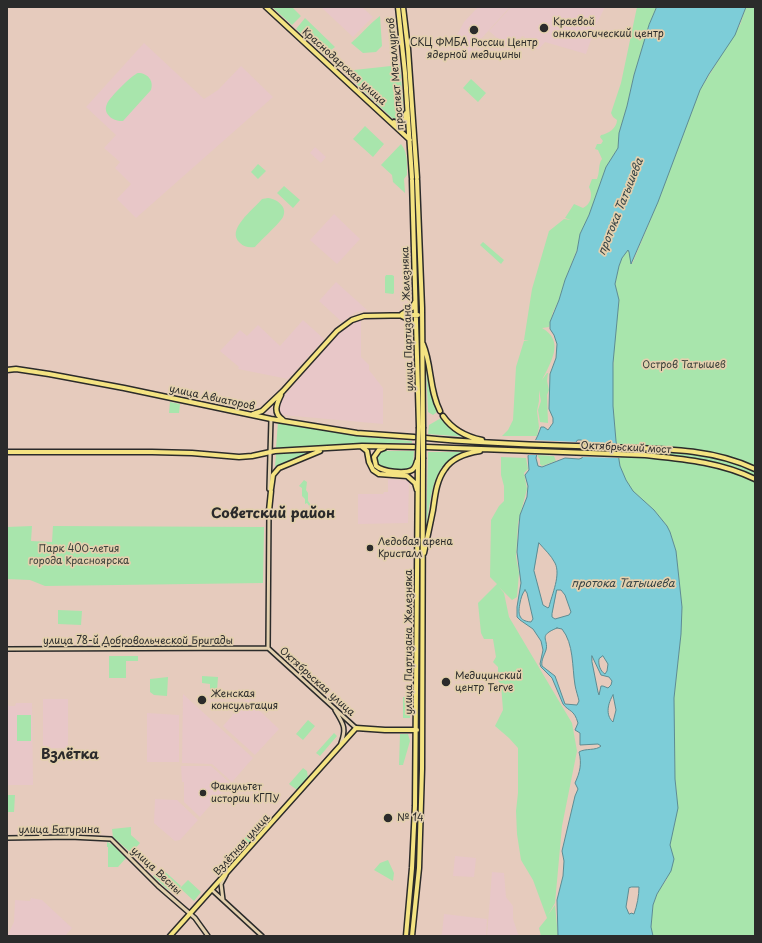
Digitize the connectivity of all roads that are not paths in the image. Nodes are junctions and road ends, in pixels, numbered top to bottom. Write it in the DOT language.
graph roads {
  1 [pos="266,7"];
  2 [pos="398,7"];
  3 [pos="403,7"];
  4 [pos="406,101"];
  5 [pos="390,121"];
  6 [pos="413,140"];
  7 [pos="416,299"];
  8 [pos="399,315"];
  9 [pos="416,315"];
  10 [pos="422,315"];
  11 [pos="416,328"];
  12 [pos="422,341"];
  13 [pos="7,370"];
  14 [pos="283,392"];
  15 [pos="440,411"];
  16 [pos="253,414"];
  17 [pos="443,416"];
  18 [pos="271,418"];
  19 [pos="284,421"];
  20 [pos="421,427"];
  21 [pos="414,437"];
  22 [pos="426,438"];
  23 [pos="492,442"];
  24 [pos="362,446"];
  25 [pos="392,446"];
  26 [pos="414,447"];
  27 [pos="426,447"];
  28 [pos="326,448"];
  29 [pos="492,450"];
  30 [pos="7,452"];
  31 [pos="269,452"];
  32 [pos="421,459"];
  33 [pos="755,469"];
  34 [pos="755,480"];
  35 [pos="270,490"];
  36 [pos="418,494"];
  37 [pos="269,511"];
  38 [pos="422,560"];
  39 [pos="268,648"];
  40 [pos="7,649"];
  41 [pos="333,707"];
  42 [pos="356,728"];
  43 [pos="421,728"];
  44 [pos="416,730"];
  45 [pos="341,743"];
  46 [pos="7,838"];
  47 [pos="111,839"];
  48 [pos="412,868"];
  49 [pos="419,868"];
  50 [pos="228,871"];
  51 [pos="411,884"];
  52 [pos="417,884"];
  53 [pos="212,890"];
  54 [pos="223,900"];
  55 [pos="190,914"];
  56 [pos="170,936"];
  57 [pos="208,936"];
  58 [pos="262,936"];
  59 [pos="406,936"];
  60 [pos="412,936"];
  1 -- 5 [label="main road, Краснодарская улица"];
  2 -- 4 [label="main road, проспект Металлургов"];
  3 -- 6 [label="main road, проспект Металлургов"];
  4 -- 5 [label="main road"];
  4 -- 6 [label="main road, проспект Металлургов"];
  5 -- 6 [label="main road, Краснодарская улица"];
  6 -- 7 [label="main road, улица Партизана Железняка"];
  6 -- 10 [label="main road, улица Партизана Железняка"];
  7 -- 8 [label="main road"];
  7 -- 9 [label="main road, улица Партизана Железняка"];
  8 -- 9 [label="main road"];
  8 -- 11 [label="main road"];
  8 -- 14 [label="main road"];
  9 -- 10 [label="main road"];
  9 -- 11 [label="main road, улица Партизана Железняка"];
  10 -- 12 [label="main road, улица Партизана Железняка"];
  11 -- 20 [label="main road, улица Партизана Железняка"];
  12 -- 15 [label="main road"];
  12 -- 20 [label="main road, улица Партизана Железняка"];
  13 -- 16 [label="main road, улица Авиаторов"];
  14 -- 16 [label="main road"];
  14 -- 19 [label="main road"];
  16 -- 18 [label="main road, улица Авиаторов"];
  17 -- 23 [label="main road"];
  18 -- 19 [label="main road, улица Авиаторов"];
  18 -- 31 [label="street"];
  19 -- 21 [label="main road, улица Авиаторов"];
  20 -- 32 [label="main road, улица Партизана Железняка, bridge"];
  22 -- 23 [label="main road"];
  23 -- 33 [label="main road, Октябрьский мост"];
  24 -- 25 [label="main road"];
  24 -- 28 [label="main road"];
  24 -- 36 [label="main road"];
  25 -- 26 [label="main road"];
  25 -- 32 [label="main road"];
  27 -- 29 [label="main road"];
  28 -- 31 [label="main road"];
  28 -- 35 [label="main road"];
  29 -- 34 [label="main road, Октябрьский мост"];
  29 -- 38 [label="main road"];
  30 -- 31 [label="main road"];
  31 -- 35 [label="street"];
  32 -- 36 [label="main road, улица Партизана Железняка"];
  32 -- 38 [label="main road, улица Партизана Железняка"];
  35 -- 37 [label="main road"];
  36 -- 44 [label="main road, улица Партизана Железняка"];
  37 -- 39 [label="street, Октябрьская улица"];
  38 -- 43 [label="main road, улица Партизана Железняка"];
  39 -- 40 [label="street, улица 78-й Добровольческой Бригады"];
  39 -- 41 [label="street, Октябрьская улица"];
  41 -- 42 [label="street, Октябрьская улица"];
  41 -- 45 [label="street"];
  42 -- 44 [label="main road, Октябрьская улица"];
  42 -- 45 [label="main road, Взлётная улица"];
  43 -- 44 [label="main road"];
  43 -- 49 [label="main road, улица Партизана Железняка"];
  44 -- 48 [label="main road, улица Партизана Железняка"];
  45 -- 50 [label="main road, Взлётная улица"];
  46 -- 47 [label="street, улица Батурина"];
  47 -- 55 [label="street, улица Весны"];
  48 -- 49 [label="main road"];
  48 -- 51 [label="main road, улица Партизана Железняка"];
  49 -- 52 [label="main road, улица Партизана Железняка"];
  50 -- 53 [label="main road, Взлётная улица"];
  50 -- 54 [label="street"];
  51 -- 52 [label="main road"];
  51 -- 59 [label="main road, улица Партизана Железняка"];
  52 -- 60 [label="main road, улица Партизана Железняка"];
  53 -- 54 [label="street"];
  53 -- 55 [label="main road, Взлётная улица"];
  54 -- 58 [label="street"];
  55 -- 56 [label="main road, Взлётная улица"];
  55 -- 57 [label="street, улица Весны"];
}
